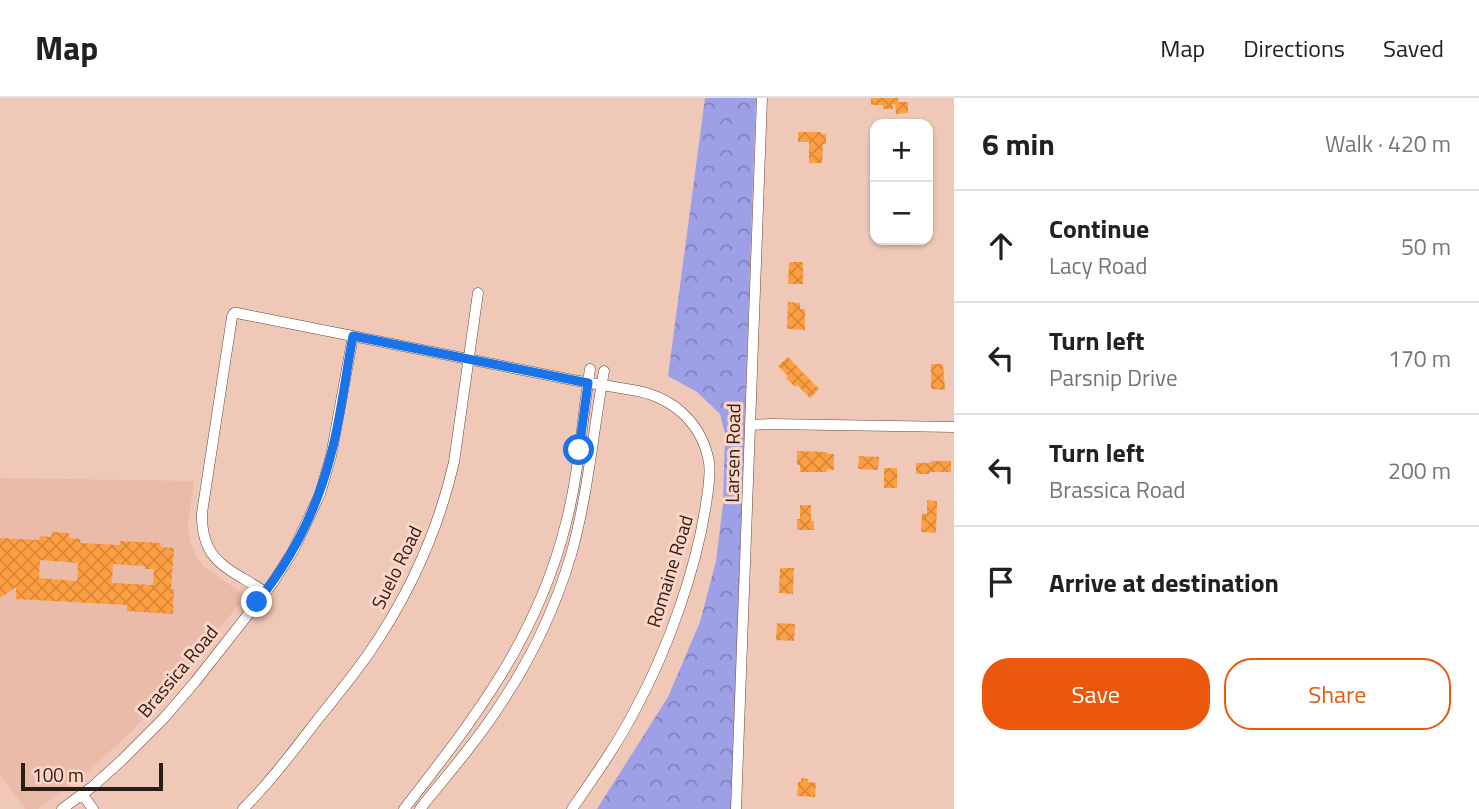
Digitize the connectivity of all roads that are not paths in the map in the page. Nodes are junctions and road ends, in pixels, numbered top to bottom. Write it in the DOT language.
graph roads {
  1 [pos="762,98"];
  2 [pos="478,293"];
  3 [pos="353,336"];
  4 [pos="468,359"];
  5 [pos="590,369"];
  6 [pos="604,371"];
  7 [pos="588,383"];
  8 [pos="602,385"];
  9 [pos="750,425"];
  10 [pos="954,427"];
  11 [pos="265,592"];
  12 [pos="82,794"];
  13 [pos="62,809"];
  14 [pos="93,809"];
  15 [pos="243,809"];
  16 [pos="404,809"];
  17 [pos="420,809"];
  18 [pos="572,809"];
  19 [pos="736,809"];
  1 -- 9 [label="street, Larsen Road"];
  2 -- 4 [label="street, Suelo Road"];
  3 -- 4 [label="street, Romaine Road"];
  3 -- 11 [label="street, Brassica Road"];
  3 -- 11 [label="street, Romaine Road"];
  4 -- 7 [label="street, Romaine Road"];
  4 -- 15 [label="street, Suelo Road"];
  5 -- 7 [label="street"];
  6 -- 8 [label="street"];
  7 -- 8 [label="street, Romaine Road"];
  7 -- 16 [label="street"];
  8 -- 17 [label="street"];
  8 -- 18 [label="street, Romaine Road"];
  9 -- 10 [label="street"];
  9 -- 19 [label="street, Larsen Road"];
  11 -- 12 [label="street, Brassica Road"];
  12 -- 13 [label="street, Brassica Road"];
  12 -- 14 [label="street"];
}
